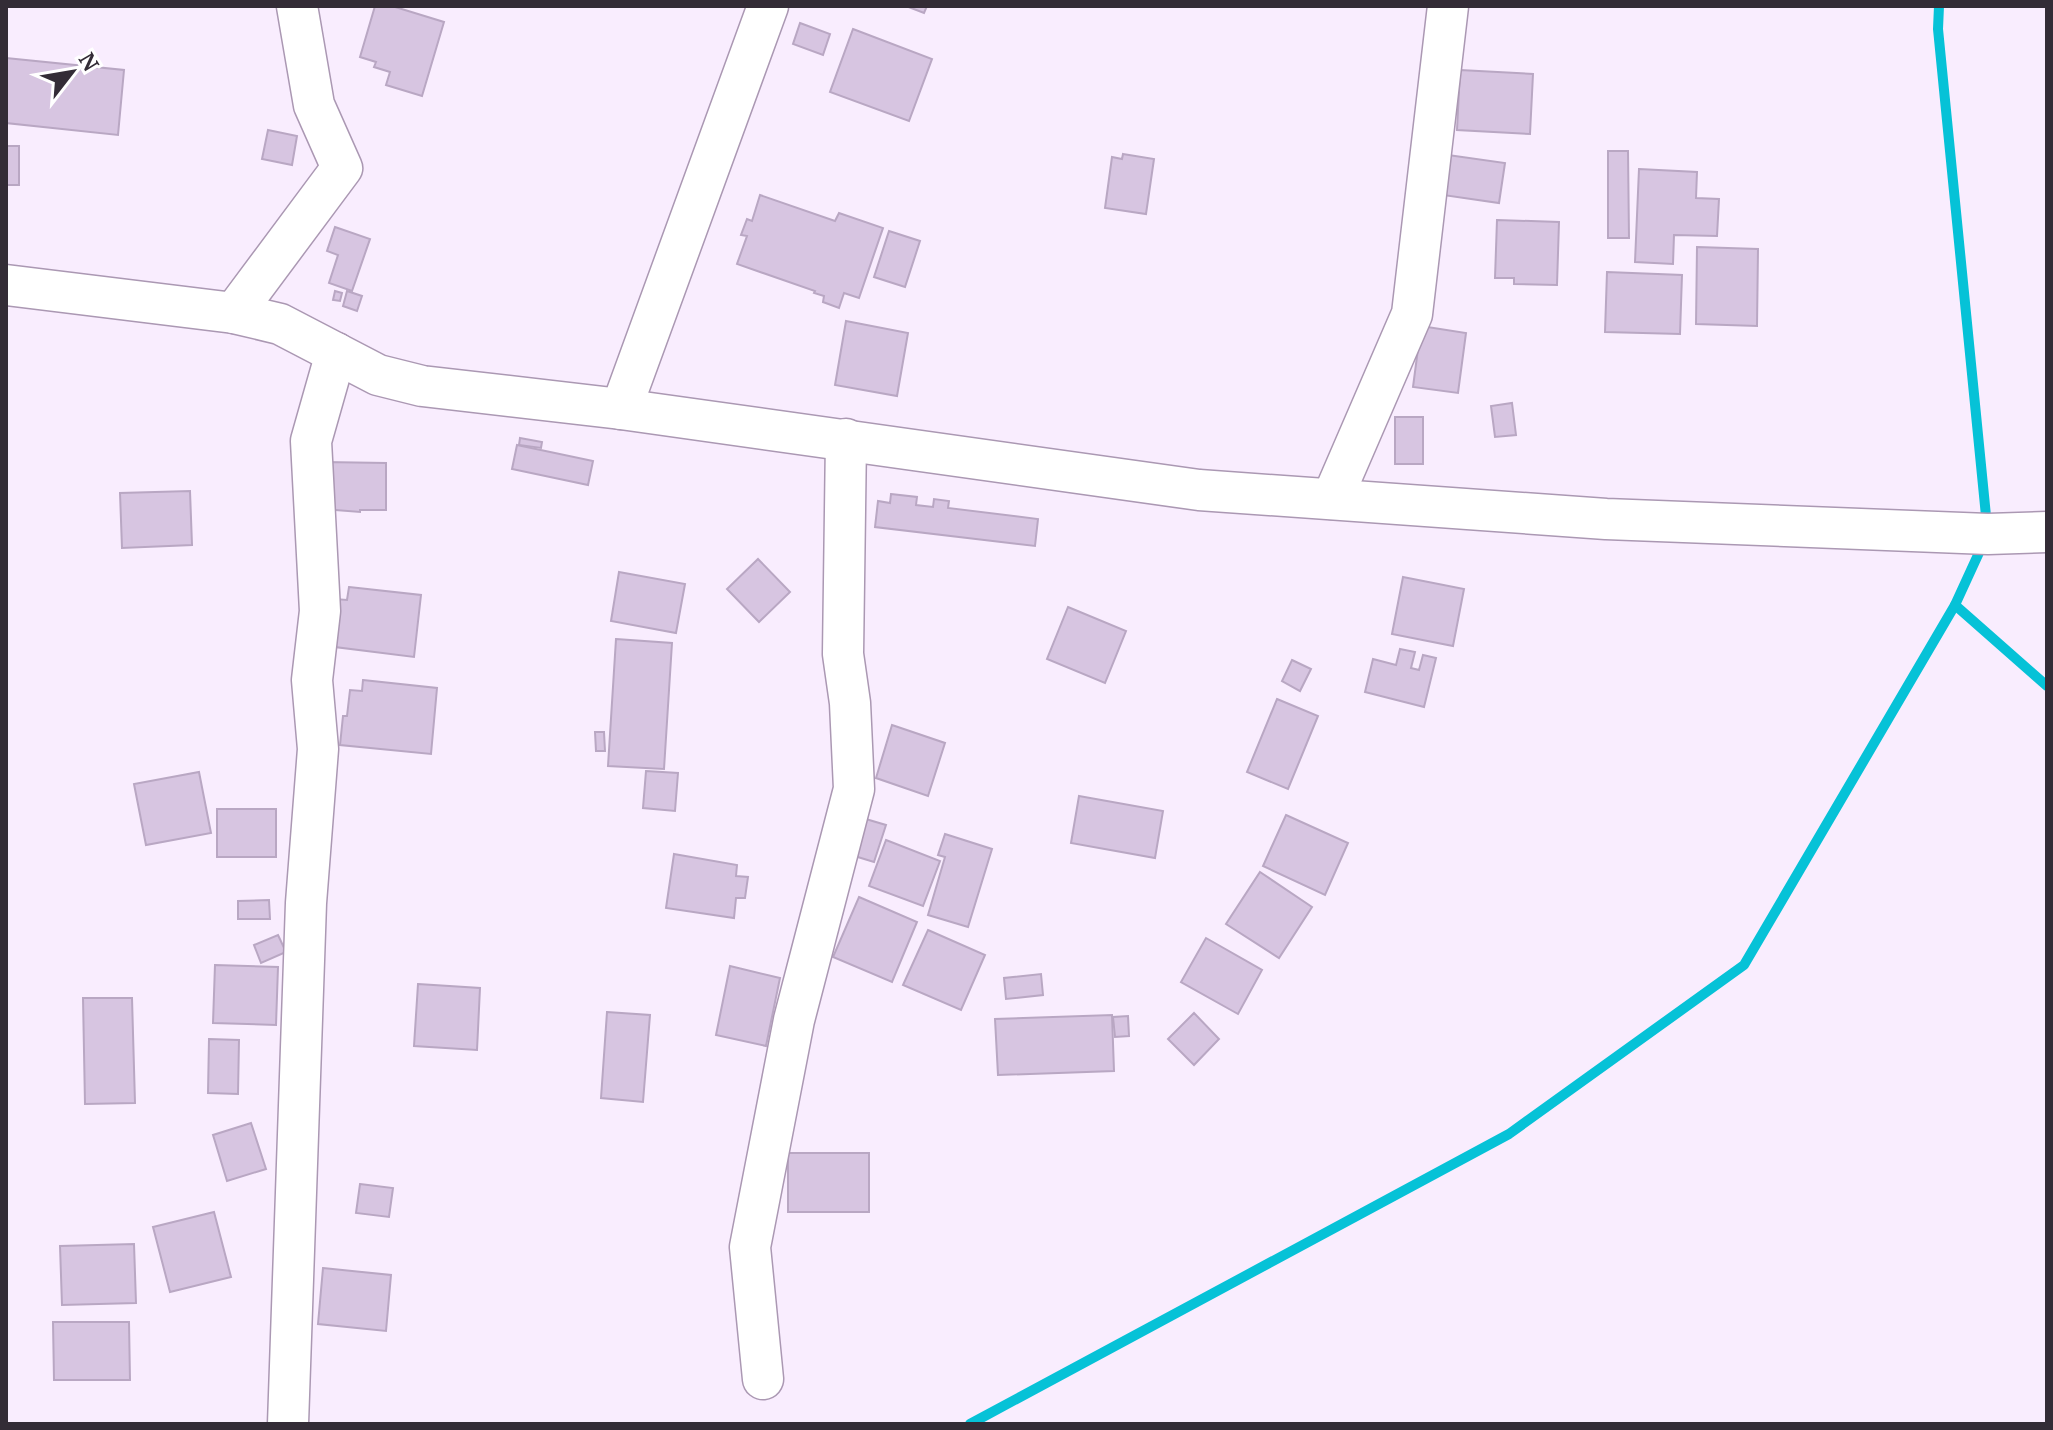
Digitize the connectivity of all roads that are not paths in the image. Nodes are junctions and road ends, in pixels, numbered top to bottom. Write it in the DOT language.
graph roads {
  1 [pos="297,6"];
  2 [pos="768,6"];
  3 [pos="1448,6"];
  4 [pos="6,285"];
  5 [pos="234,313"];
  6 [pos="336,353"];
  7 [pos="621,409"];
  8 [pos="846,439"];
  9 [pos="1332,499"];
  10 [pos="2047,532"];
  11 [pos="763,1379"];
  12 [pos="288,1424"];
  1 -- 5 [label="street"];
  2 -- 7 [label="street"];
  3 -- 9 [label="street"];
  4 -- 5 [label="street"];
  5 -- 6 [label="street"];
  6 -- 7 [label="street"];
  6 -- 12 [label="street"];
  7 -- 8 [label="street"];
  8 -- 9 [label="street"];
  8 -- 11 [label="street"];
  9 -- 10 [label="street"];
}
